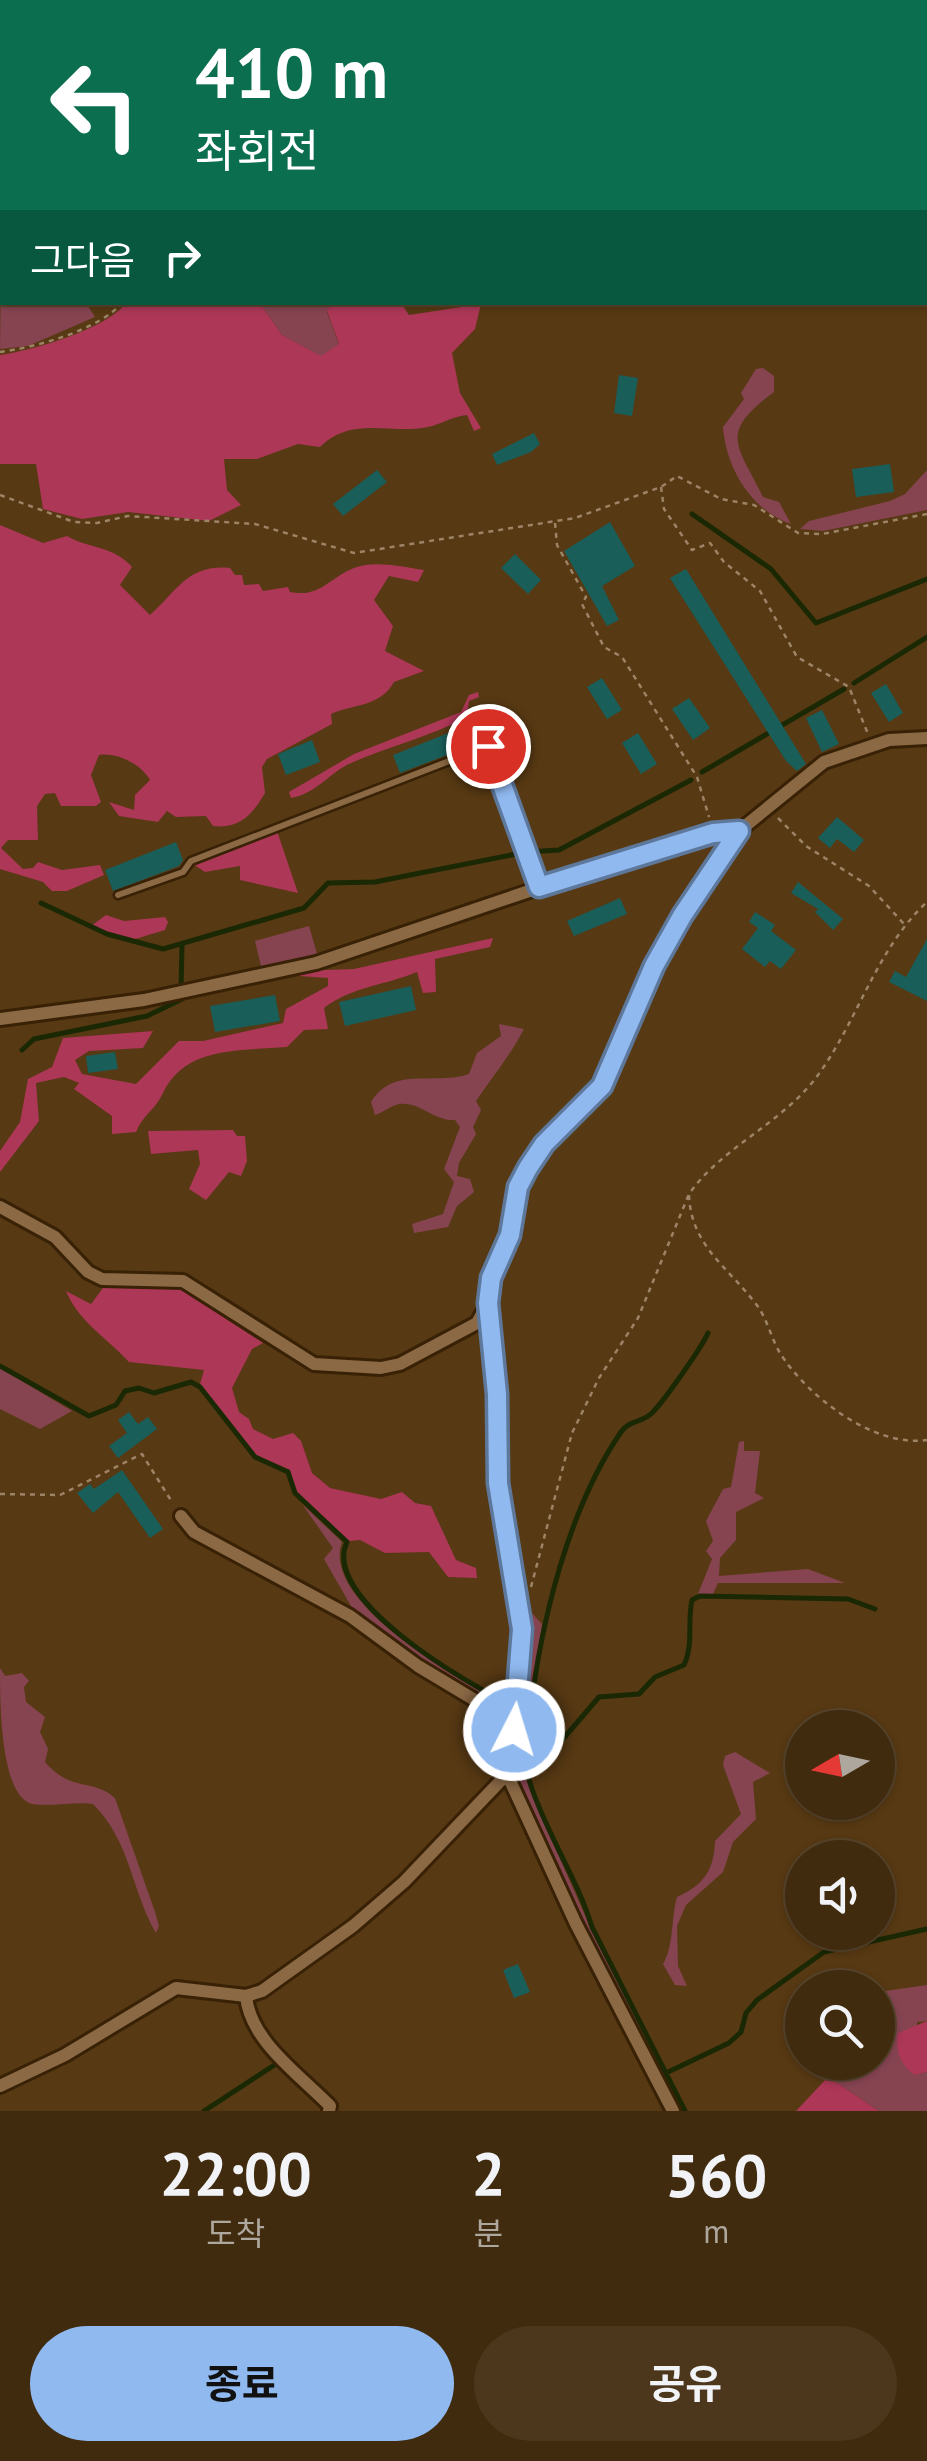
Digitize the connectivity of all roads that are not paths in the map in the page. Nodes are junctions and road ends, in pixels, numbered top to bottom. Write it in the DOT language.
graph roads {
  1 [pos="927,738"];
  2 [pos="739,831"];
  3 [pos="539,887"];
  4 [pos="118,895"];
  5 [pos="0,1019"];
  6 [pos="0,1207"];
  7 [pos="488,1303"];
  8 [pos="181,1516"];
  9 [pos="514,1730"];
  10 [pos="507,1774"];
  11 [pos="246,1996"];
  12 [pos="0,2086"];
  13 [pos="329,2111"];
  14 [pos="673,2111"];
  1 -- 2 [label="street"];
  2 -- 3 [label="street"];
  2 -- 7 [label="street"];
  3 -- 4 [label="lane"];
  3 -- 5 [label="street"];
  6 -- 7 [label="street"];
  7 -- 9 [label="street"];
  8 -- 9 [label="street"];
  9 -- 10 [label="street"];
  10 -- 11 [label="street"];
  10 -- 14 [label="street"];
  11 -- 12 [label="street"];
  11 -- 13 [label="street"];
}
